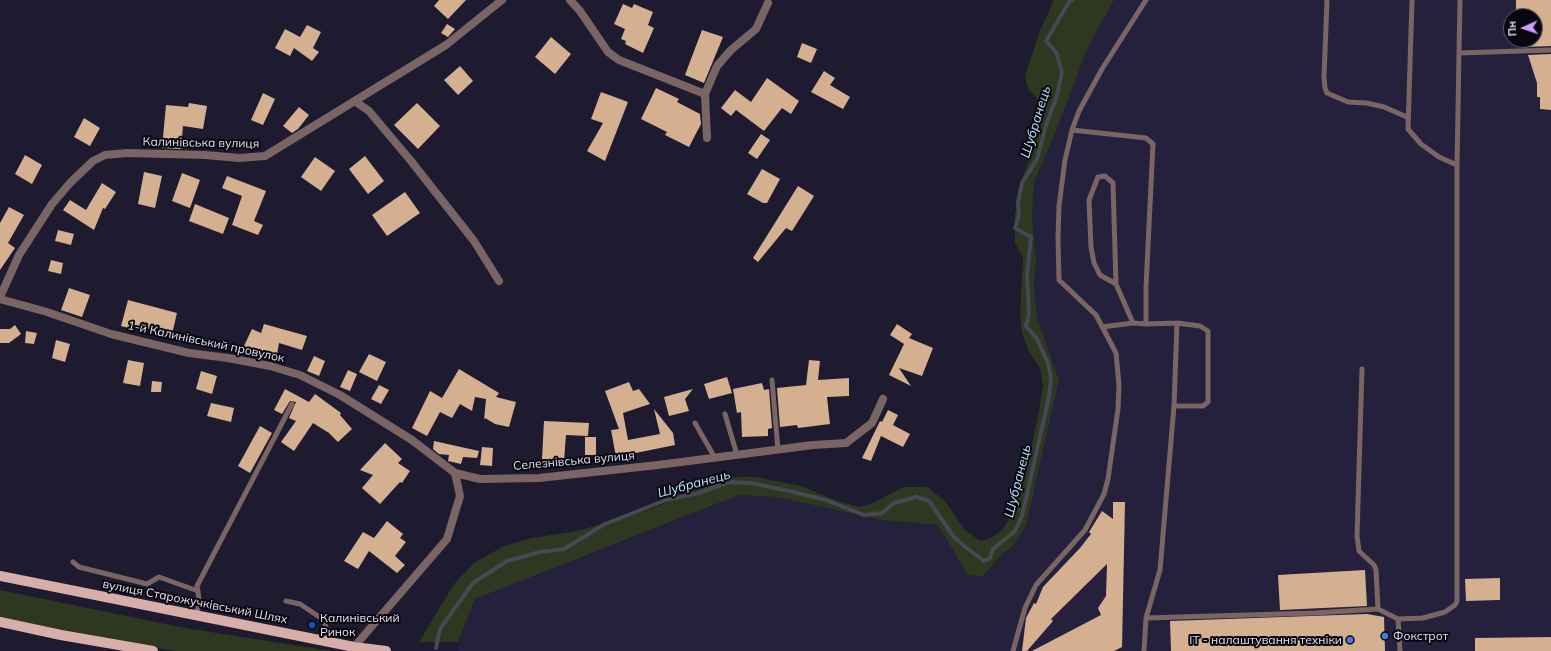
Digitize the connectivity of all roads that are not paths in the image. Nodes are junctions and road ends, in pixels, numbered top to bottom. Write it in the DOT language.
graph roads {
  1 [pos="502,0"];
  2 [pos="570,0"];
  3 [pos="1146,0"];
  4 [pos="1327,0"];
  5 [pos="1412,0"];
  6 [pos="1460,0"];
  7 [pos="768,3"];
  8 [pos="1551,50"];
  9 [pos="1459,53"];
  10 [pos="705,94"];
  11 [pos="356,102"];
  12 [pos="1407,118"];
  13 [pos="1072,130"];
  14 [pos="707,138"];
  15 [pos="1457,165"];
  16 [pos="499,281"];
  17 [pos="1116,284"];
  18 [pos="0,298"];
  19 [pos="1133,323"];
  20 [pos="1177,323"];
  21 [pos="1146,324"];
  22 [pos="1102,327"];
  23 [pos="1362,369"];
  24 [pos="772,380"];
  25 [pos="883,399"];
  26 [pos="292,404"];
  27 [pos="1174,406"];
  28 [pos="725,414"];
  29 [pos="695,423"];
  30 [pos="778,450"];
  31 [pos="737,455"];
  32 [pos="715,458"];
  33 [pos="455,473"];
  34 [pos="73,562"];
  35 [pos="0,576"];
  36 [pos="198,591"];
  37 [pos="286,601"];
  38 [pos="1378,609"];
  39 [pos="195,614"];
  40 [pos="1146,618"];
  41 [pos="1398,619"];
  42 [pos="0,622"];
  43 [pos="329,641"];
  44 [pos="353,649"];
  45 [pos="153,651"];
  46 [pos="386,651"];
  47 [pos="1013,651"];
  48 [pos="1144,651"];
  49 [pos="1400,651"];
  1 -- 11 [label="street, Калинівська вулиця"];
  2 -- 10 [label="street"];
  3 -- 13 [label="lane"];
  4 -- 12 [label="lane"];
  5 -- 12 [label="lane"];
  6 -- 9 [label="lane"];
  7 -- 10 [label="street"];
  8 -- 9 [label="lane"];
  9 -- 15 [label="lane"];
  10 -- 14 [label="street"];
  11 -- 16 [label="street"];
  11 -- 18 [label="street, Калинівська вулиця"];
  12 -- 15 [label="lane"];
  13 -- 21 [label="lane"];
  13 -- 22 [label="lane"];
  15 -- 41 [label="lane"];
  17 -- 17 [label="lane"];
  17 -- 19 [label="lane"];
  18 -- 33 [label="street, 1-й Калинівський провулок"];
  19 -- 21 [label="lane"];
  19 -- 22 [label="lane"];
  20 -- 21 [label="lane"];
  20 -- 27 [label="lane"];
  20 -- 27 [label="lane"];
  22 -- 47 [label="lane"];
  23 -- 38 [label="lane"];
  24 -- 30 [label="lane"];
  25 -- 30 [label="street, Селезнівська вулиця"];
  26 -- 36 [label="lane"];
  27 -- 40 [label="lane"];
  28 -- 31 [label="lane"];
  29 -- 32 [label="lane"];
  30 -- 31 [label="street, Селезнівська вулиця"];
  31 -- 32 [label="street, Селезнівська вулиця"];
  32 -- 33 [label="street, Селезнівська вулиця"];
  33 -- 44 [label="street"];
  34 -- 36 [label="lane"];
  35 -- 39 [label="main road, вулиця Старожучківський Шлях"];
  36 -- 39 [label="lane"];
  37 -- 43 [label="lane"];
  38 -- 40 [label="lane"];
  38 -- 41 [label="lane"];
  39 -- 43 [label="main road, вулиця Старожучківський Шлях"];
  40 -- 48 [label="lane"];
  41 -- 49 [label="lane"];
  42 -- 45 [label="main road"];
  43 -- 44 [label="main road, вулиця Старожучківський Шлях"];
  44 -- 46 [label="main road, вулиця Старожучківський Шлях"];
}
